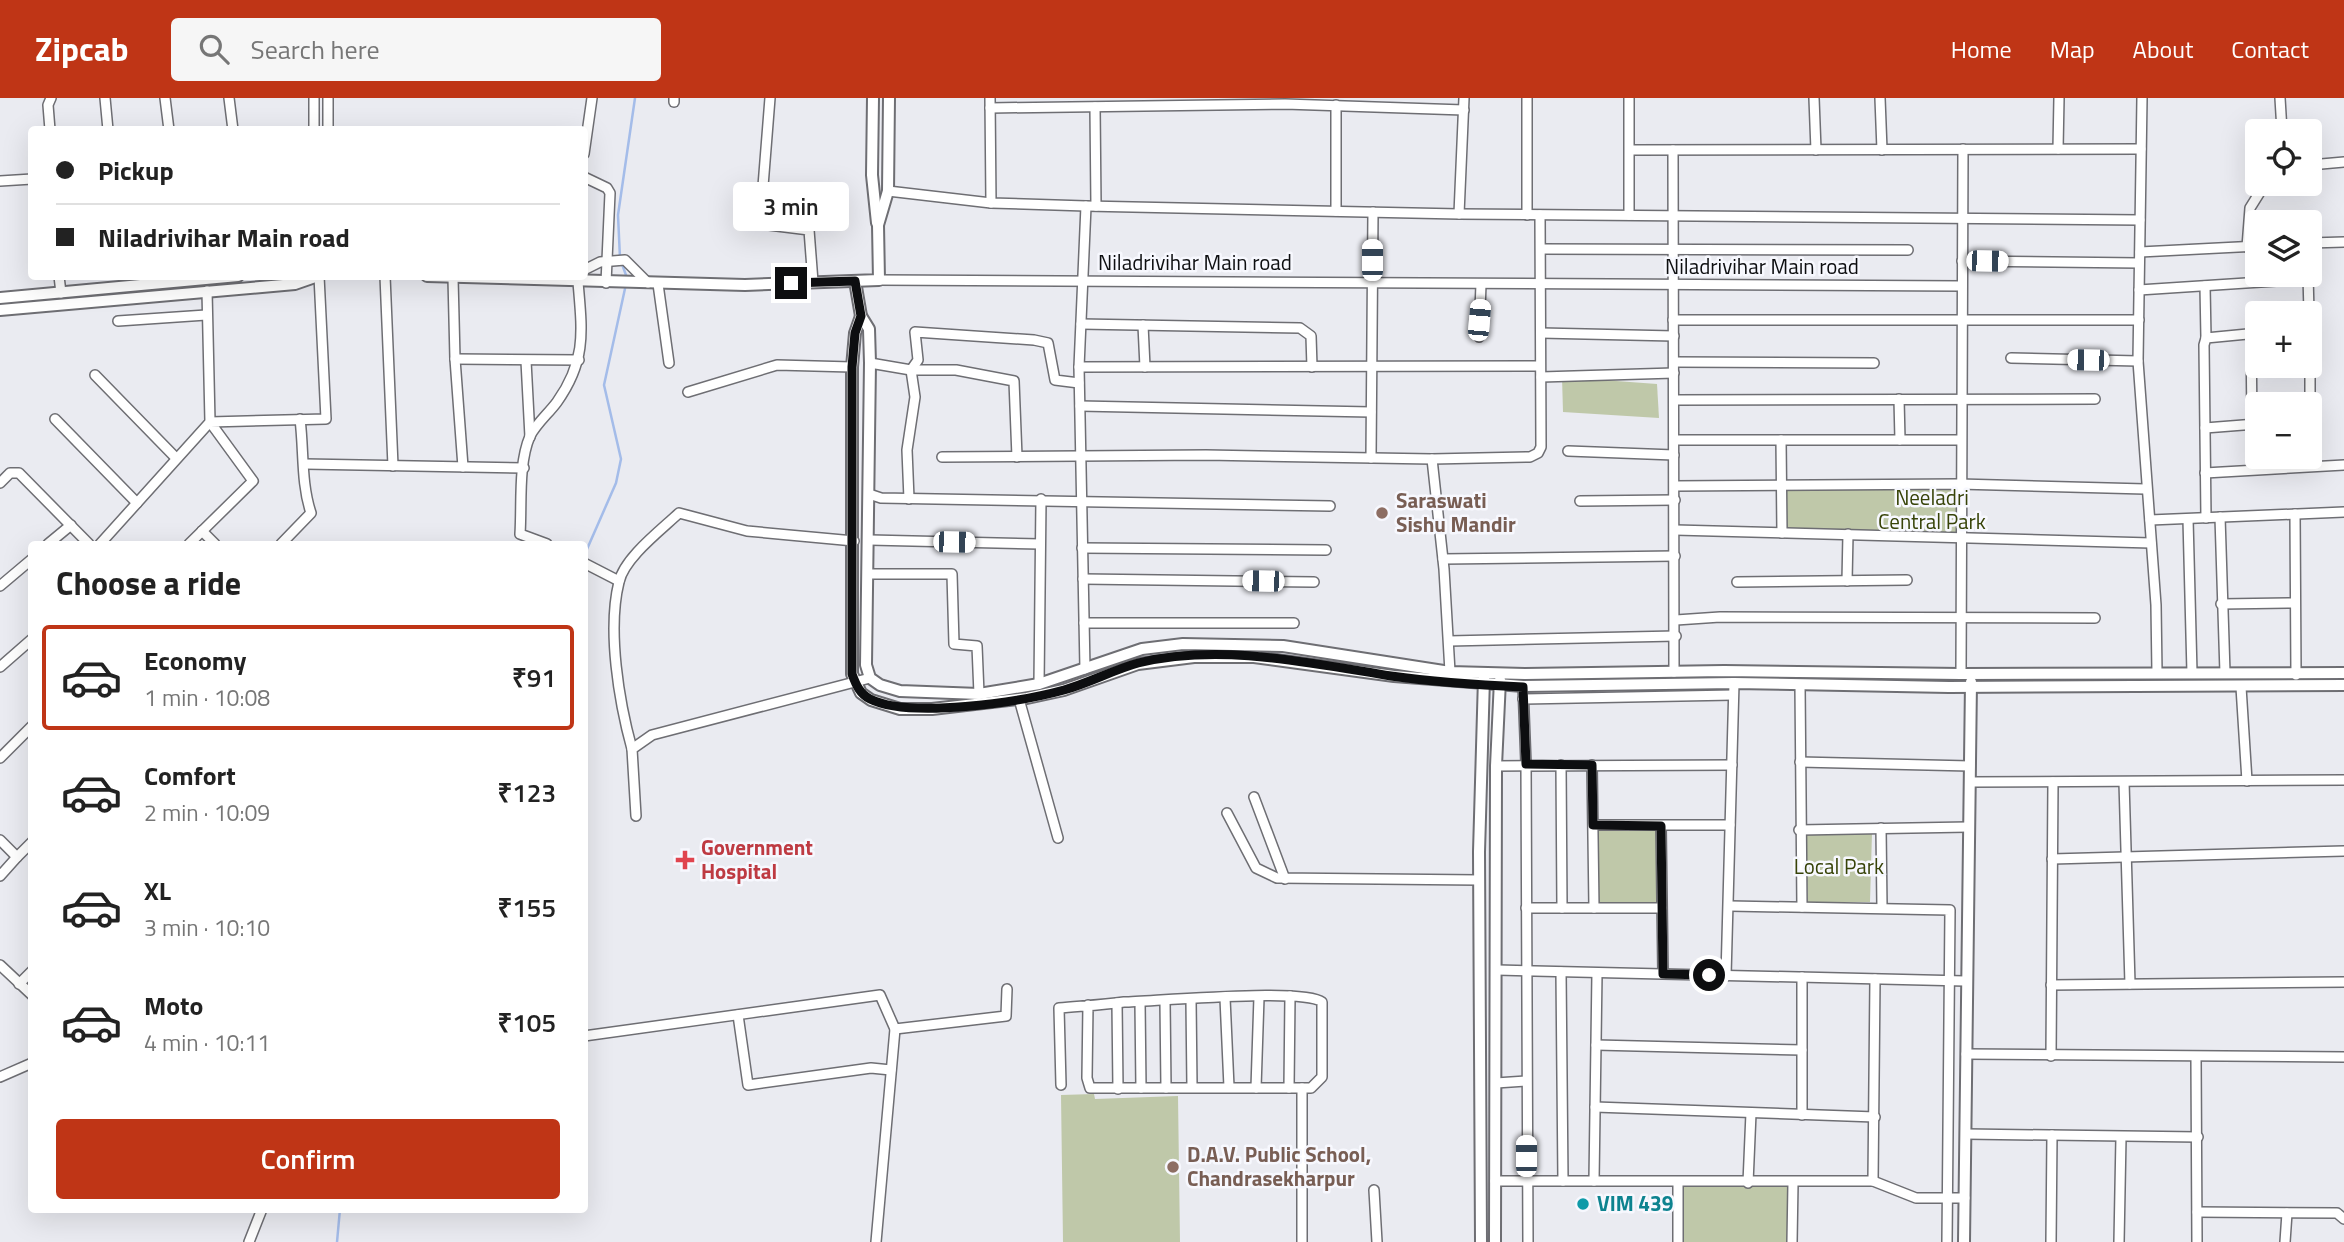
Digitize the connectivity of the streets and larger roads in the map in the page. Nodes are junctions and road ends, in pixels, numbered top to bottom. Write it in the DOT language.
graph roads {
  1 [pos="51,98"];
  2 [pos="105,98"];
  3 [pos="165,98"];
  4 [pos="229,98"];
  5 [pos="314,98"];
  6 [pos="328,98"];
  7 [pos="592,98"];
  8 [pos="770,98"];
  9 [pos="873,98"];
  10 [pos="890,98"];
  11 [pos="1464,98"];
  12 [pos="1527,98"];
  13 [pos="1629,98"];
  14 [pos="1814,98"];
  15 [pos="1880,98"];
  16 [pos="2059,98"];
  17 [pos="2142,98"];
  18 [pos="2280,98"];
  19 [pos="1061,102"];
  20 [pos="1130,102"];
  21 [pos="1195,102"];
  22 [pos="990,103"];
  23 [pos="1336,105"];
  24 [pos="1094,107"];
  25 [pos="1464,110"];
  26 [pos="2281,119"];
  27 [pos="50,126"];
  28 [pos="108,126"];
  29 [pos="168,126"];
  30 [pos="232,126"];
  31 [pos="314,126"];
  32 [pos="328,126"];
  33 [pos="588,126"];
  34 [pos="1882,149"];
  35 [pos="1963,149"];
  36 [pos="2058,149"];
  37 [pos="2141,149"];
  38 [pos="1630,150"];
  39 [pos="1673,150"];
  40 [pos="1816,150"];
  41 [pos="2344,162"];
  42 [pos="2322,164"];
  43 [pos="28,179"];
  44 [pos="588,179"];
  45 [pos="0,181"];
  46 [pos="888,191"];
  47 [pos="991,203"];
  48 [pos="1091,206"];
  49 [pos="1336,211"];
  50 [pos="1373,212"];
  51 [pos="1459,214"];
  52 [pos="1527,215"];
  53 [pos="1540,215"];
  54 [pos="1629,215"];
  55 [pos="1674,216"];
  56 [pos="1962,218"];
  57 [pos="2140,220"];
  58 [pos="878,225"];
  59 [pos="2344,242"];
  60 [pos="2322,243"];
  61 [pos="2245,247"];
  62 [pos="1541,249"];
  63 [pos="1674,249"];
  64 [pos="1908,250"];
  65 [pos="2140,252"];
  66 [pos="607,261"];
  67 [pos="1962,261"];
  68 [pos="2139,263"];
  69 [pos="588,268"];
  70 [pos="879,279"];
  71 [pos="59,280"];
  72 [pos="154,280"];
  73 [pos="308,280"];
  74 [pos="319,280"];
  75 [pos="385,280"];
  76 [pos="453,280"];
  77 [pos="580,280"];
  78 [pos="587,280"];
  79 [pos="124,281"];
  80 [pos="855,281"];
  81 [pos="1083,281"];
  82 [pos="813,282"];
  83 [pos="608,283"];
  84 [pos="1372,283"];
  85 [pos="2245,283"];
  86 [pos="653,284"];
  87 [pos="1480,284"];
  88 [pos="1541,285"];
  89 [pos="1673,286"];
  90 [pos="1962,286"];
  91 [pos="2205,286"];
  92 [pos="2139,290"];
  93 [pos="207,291"];
  94 [pos="61,293"];
  95 [pos="0,298"];
  96 [pos="0,310"];
  97 [pos="206,315"];
  98 [pos="861,316"];
  99 [pos="1961,319"];
  100 [pos="1673,320"];
  101 [pos="2139,320"];
  102 [pos="118,321"];
  103 [pos="1081,324"];
  104 [pos="1143,325"];
  105 [pos="1541,334"];
  106 [pos="2245,334"];
  107 [pos="1674,336"];
  108 [pos="1479,337"];
  109 [pos="2207,338"];
  110 [pos="2011,358"];
  111 [pos="455,359"];
  112 [pos="579,360"];
  113 [pos="526,361"];
  114 [pos="2138,361"];
  115 [pos="1674,362"];
  116 [pos="669,363"];
  117 [pos="870,363"];
  118 [pos="1874,363"];
  119 [pos="1371,366"];
  120 [pos="1540,366"];
  121 [pos="852,367"];
  122 [pos="1079,367"];
  123 [pos="1145,367"];
  124 [pos="1312,367"];
  125 [pos="911,370"];
  126 [pos="1674,373"];
  127 [pos="95,375"];
  128 [pos="1541,377"];
  129 [pos="1079,383"];
  130 [pos="688,392"];
  131 [pos="1674,400"];
  132 [pos="1899,400"];
  133 [pos="1961,400"];
  134 [pos="2095,400"];
  135 [pos="1080,406"];
  136 [pos="1371,411"];
  137 [pos="55,419"];
  138 [pos="300,419"];
  139 [pos="210,422"];
  140 [pos="2245,425"];
  141 [pos="2205,428"];
  142 [pos="530,436"];
  143 [pos="1674,440"];
  144 [pos="1781,440"];
  145 [pos="1900,440"];
  146 [pos="1960,440"];
  147 [pos="1568,452"];
  148 [pos="1674,455"];
  149 [pos="1080,456"];
  150 [pos="942,457"];
  151 [pos="1017,457"];
  152 [pos="1371,457"];
  153 [pos="176,458"];
  154 [pos="1432,459"];
  155 [pos="2322,462"];
  156 [pos="305,464"];
  157 [pos="2344,465"];
  158 [pos="393,466"];
  159 [pos="463,467"];
  160 [pos="524,468"];
  161 [pos="2245,468"];
  162 [pos="2205,473"];
  163 [pos="0,483"];
  164 [pos="1959,484"];
  165 [pos="1675,486"];
  166 [pos="1781,486"];
  167 [pos="2145,489"];
  168 [pos="869,494"];
  169 [pos="909,499"];
  170 [pos="1041,499"];
  171 [pos="1675,500"];
  172 [pos="1580,501"];
  173 [pos="1081,502"];
  174 [pos="137,503"];
  175 [pos="1329,506"];
  176 [pos="2344,512"];
  177 [pos="2295,514"];
  178 [pos="2220,517"];
  179 [pos="2206,518"];
  180 [pos="2189,519"];
  181 [pos="2150,520"];
  182 [pos="71,525"];
  183 [pos="1675,530"];
  184 [pos="202,531"];
  185 [pos="1782,533"];
  186 [pos="1848,534"];
  187 [pos="1959,538"];
  188 [pos="870,540"];
  189 [pos="52,541"];
  190 [pos="86,541"];
  191 [pos="103,541"];
  192 [pos="192,541"];
  193 [pos="212,541"];
  194 [pos="284,541"];
  195 [pos="539,541"];
  196 [pos="854,541"];
  197 [pos="2151,543"];
  198 [pos="1040,544"];
  199 [pos="1082,548"];
  200 [pos="1326,550"];
  201 [pos="1675,556"];
  202 [pos="1443,558"];
  203 [pos="28,562"];
  204 [pos="588,565"];
  205 [pos="868,574"];
  206 [pos="1083,579"];
  207 [pos="1907,580"];
  208 [pos="619,581"];
  209 [pos="1847,581"];
  210 [pos="1314,582"];
  211 [pos="1737,582"];
  212 [pos="0,586"];
  213 [pos="2294,603"];
  214 [pos="2221,604"];
  215 [pos="1959,618"];
  216 [pos="2095,618"];
  217 [pos="1676,620"];
  218 [pos="1084,623"];
  219 [pos="1294,623"];
  220 [pos="1676,636"];
  221 [pos="1449,641"];
  222 [pos="28,642"];
  223 [pos="0,667"];
  224 [pos="1085,669"];
  225 [pos="1706,671"];
  226 [pos="1450,672"];
  227 [pos="1674,672"];
  228 [pos="2157,673"];
  229 [pos="2189,673"];
  230 [pos="2225,673"];
  231 [pos="2344,673"];
  232 [pos="1500,674"];
  233 [pos="1966,674"];
  234 [pos="2296,675"];
  235 [pos="870,678"];
  236 [pos="1484,679"];
  237 [pos="855,682"];
  238 [pos="1734,683"];
  239 [pos="1039,684"];
  240 [pos="1707,684"];
  241 [pos="1800,685"];
  242 [pos="2344,685"];
  243 [pos="1500,686"];
  244 [pos="1523,687"];
  245 [pos="1971,687"];
  246 [pos="2187,687"];
  247 [pos="2241,687"];
  248 [pos="979,694"];
  249 [pos="1733,695"];
  250 [pos="1020,699"];
  251 [pos="1523,699"];
  252 [pos="28,730"];
  253 [pos="632,749"];
  254 [pos="0,758"];
  255 [pos="1800,762"];
  256 [pos="1526,764"];
  257 [pos="1562,765"];
  258 [pos="1592,765"];
  259 [pos="1732,765"];
  260 [pos="1496,766"];
  261 [pos="1970,766"];
  262 [pos="2344,780"];
  263 [pos="2247,781"];
  264 [pos="1970,782"];
  265 [pos="2053,782"];
  266 [pos="2124,782"];
  267 [pos="1254,797"];
  268 [pos="1227,813"];
  269 [pos="636,817"];
  270 [pos="1593,825"];
  271 [pos="1730,825"];
  272 [pos="1661,826"];
  273 [pos="1968,827"];
  274 [pos="1881,828"];
  275 [pos="1799,830"];
  276 [pos="1058,838"];
  277 [pos="0,840"];
  278 [pos="28,846"];
  279 [pos="2344,851"];
  280 [pos="17,857"];
  281 [pos="2126,857"];
  282 [pos="2052,859"];
  283 [pos="0,876"];
  284 [pos="1285,879"];
  285 [pos="1479,880"];
  286 [pos="1730,906"];
  287 [pos="1802,907"];
  288 [pos="1526,908"];
  289 [pos="1562,908"];
  290 [pos="1594,908"];
  291 [pos="1662,908"];
  292 [pos="1882,908"];
  293 [pos="0,965"];
  294 [pos="1497,971"];
  295 [pos="1526,971"];
  296 [pos="1561,972"];
  297 [pos="1597,973"];
  298 [pos="1663,974"];
  299 [pos="28,975"];
  300 [pos="1726,975"];
  301 [pos="1802,977"];
  302 [pos="1875,979"];
  303 [pos="1951,981"];
  304 [pos="1965,981"];
  305 [pos="2344,982"];
  306 [pos="19,984"];
  307 [pos="2130,984"];
  308 [pos="2051,985"];
  309 [pos="1007,989"];
  310 [pos="28,992"];
  311 [pos="1290,996"];
  312 [pos="1259,997"];
  313 [pos="1225,998"];
  314 [pos="1191,1000"];
  315 [pos="1165,1001"];
  316 [pos="1140,1002"];
  317 [pos="1117,1003"];
  318 [pos="1088,1005"];
  319 [pos="738,1015"];
  320 [pos="895,1029"];
  321 [pos="588,1035"];
  322 [pos="1596,1045"];
  323 [pos="1802,1050"];
  324 [pos="1966,1054"];
  325 [pos="2051,1056"];
  326 [pos="2344,1057"];
  327 [pos="2196,1058"];
  328 [pos="28,1065"];
  329 [pos="891,1070"];
  330 [pos="0,1077"];
  331 [pos="1526,1081"];
  332 [pos="1496,1083"];
  333 [pos="1061,1085"];
  334 [pos="1192,1087"];
  335 [pos="1228,1087"];
  336 [pos="1141,1088"];
  337 [pos="1166,1088"];
  338 [pos="1256,1088"];
  339 [pos="1289,1088"];
  340 [pos="1301,1088"];
  341 [pos="1118,1089"];
  342 [pos="1595,1107"];
  343 [pos="1751,1113"];
  344 [pos="1802,1115"];
  345 [pos="1875,1117"];
  346 [pos="1966,1134"];
  347 [pos="2052,1135"];
  348 [pos="2121,1137"];
  349 [pos="2198,1137"];
  350 [pos="1480,1150"];
  351 [pos="1496,1150"];
  352 [pos="1526,1180"];
  353 [pos="1495,1181"];
  354 [pos="1563,1181"];
  355 [pos="1594,1181"];
  356 [pos="1873,1181"];
  357 [pos="1678,1182"];
  358 [pos="1748,1182"];
  359 [pos="1793,1183"];
  360 [pos="1374,1190"];
  361 [pos="1947,1197"];
  362 [pos="1965,1198"];
  363 [pos="2197,1212"];
  364 [pos="260,1213"];
  365 [pos="2287,1213"];
  366 [pos="2344,1219"];
  367 [pos="249,1242"];
  368 [pos="876,1242"];
  369 [pos="1302,1242"];
  370 [pos="1377,1242"];
  371 [pos="1481,1242"];
  372 [pos="1495,1242"];
  373 [pos="1528,1242"];
  374 [pos="1678,1242"];
  375 [pos="1792,1242"];
  376 [pos="1947,1242"];
  377 [pos="1964,1242"];
  378 [pos="2051,1242"];
  379 [pos="2119,1242"];
  380 [pos="2197,1242"];
  381 [pos="2285,1242"];
  1 -- 27 [label="street"];
  2 -- 28 [label="street"];
  3 -- 29 [label="street"];
  4 -- 30 [label="street"];
  5 -- 31 [label="street"];
  6 -- 32 [label="street"];
  7 -- 33 [label="street"];
  8 -- 82 [label="street"];
  9 -- 58 [label="street"];
  10 -- 46 [label="street"];
  11 -- 25 [label="street"];
  12 -- 52 [label="street"];
  13 -- 38 [label="street"];
  14 -- 40 [label="street"];
  15 -- 34 [label="street"];
  16 -- 36 [label="street"];
  17 -- 37 [label="street"];
  18 -- 26 [label="street"];
  19 -- 22 [label="street"];
  19 -- 24 [label="street"];
  20 -- 21 [label="street"];
  20 -- 24 [label="street"];
  21 -- 23 [label="street"];
  22 -- 47 [label="street"];
  23 -- 25 [label="street"];
  23 -- 49 [label="street"];
  24 -- 48 [label="street"];
  25 -- 51 [label="street"];
  34 -- 35 [label="street"];
  34 -- 40 [label="street"];
  35 -- 36 [label="street"];
  35 -- 56 [label="street"];
  36 -- 37 [label="street"];
  37 -- 57 [label="street"];
  38 -- 39 [label="street"];
  38 -- 54 [label="street"];
  39 -- 40 [label="street"];
  39 -- 55 [label="street"];
  41 -- 42 [label="street"];
  43 -- 45 [label="street"];
  44 -- 66 [label="street"];
  46 -- 47 [label="street"];
  46 -- 58 [label="street"];
  47 -- 48 [label="street"];
  48 -- 49 [label="street"];
  48 -- 81 [label="street"];
  49 -- 50 [label="street"];
  50 -- 51 [label="street"];
  50 -- 84 [label="street"];
  51 -- 52 [label="street"];
  52 -- 53 [label="street"];
  53 -- 54 [label="street"];
  53 -- 62 [label="street"];
  54 -- 55 [label="street"];
  55 -- 56 [label="street"];
  55 -- 63 [label="street"];
  56 -- 57 [label="street"];
  56 -- 67 [label="street"];
  57 -- 65 [label="street"];
  58 -- 70 [label="street"];
  59 -- 60 [label="street"];
  61 -- 65 [label="street"];
  62 -- 63 [label="street"];
  62 -- 88 [label="street"];
  63 -- 64 [label="street"];
  63 -- 89 [label="street"];
  65 -- 68 [label="street"];
  66 -- 69 [label="street"];
  66 -- 83 [label="street"];
  66 -- 86 [label="street"];
  67 -- 68 [label="street"];
  67 -- 90 [label="street"];
  68 -- 92 [label="street"];
  70 -- 80 [label="street, Niladrivihar Main road"];
  70 -- 81 [label="street, Niladrivihar Main road"];
  71 -- 94 [label="street"];
  72 -- 79 [label="street"];
  73 -- 93 [label="street"];
  74 -- 138 [label="street"];
  75 -- 158 [label="street"];
  76 -- 111 [label="street"];
  77 -- 112 [label="street"];
  78 -- 83 [label="street, Niladrivihar Main road"];
  79 -- 94 [label="street"];
  80 -- 82 [label="street, Niladrivihar Main road"];
  80 -- 98 [label="street"];
  81 -- 84 [label="street, Niladrivihar Main road"];
  81 -- 103 [label="street"];
  82 -- 86 [label="street, Niladrivihar Main road"];
  83 -- 86 [label="street, Niladrivihar Main road"];
  84 -- 87 [label="street, Niladrivihar Main road"];
  84 -- 119 [label="street"];
  85 -- 91 [label="street"];
  86 -- 116 [label="street"];
  87 -- 88 [label="street, Niladrivihar Main road"];
  87 -- 108 [label="street"];
  88 -- 89 [label="street, Niladrivihar Main road"];
  88 -- 105 [label="street"];
  89 -- 90 [label="street, Niladrivihar Main road"];
  89 -- 100 [label="street"];
  90 -- 99 [label="street"];
  91 -- 92 [label="street"];
  91 -- 109 [label="street"];
  92 -- 101 [label="street"];
  93 -- 96 [label="street"];
  93 -- 97 [label="street"];
  94 -- 95 [label="street"];
  97 -- 102 [label="street"];
  97 -- 139 [label="street"];
  98 -- 117 [label="street"];
  98 -- 121 [label="street"];
  99 -- 100 [label="street"];
  99 -- 101 [label="street"];
  99 -- 133 [label="street"];
  100 -- 107 [label="street"];
  101 -- 114 [label="street"];
  103 -- 104 [label="street"];
  103 -- 122 [label="street"];
  104 -- 123 [label="street"];
  104 -- 124 [label="street"];
  105 -- 107 [label="street"];
  105 -- 120 [label="street"];
  106 -- 109 [label="street"];
  107 -- 115 [label="street"];
  109 -- 141 [label="street"];
  110 -- 114 [label="street"];
  111 -- 113 [label="street"];
  111 -- 159 [label="street"];
  112 -- 113 [label="street"];
  112 -- 142 [label="street"];
  113 -- 142 [label="street"];
  114 -- 167 [label="street"];
  115 -- 118 [label="street"];
  115 -- 126 [label="street"];
  117 -- 125 [label="street"];
  117 -- 168 [label="street"];
  119 -- 120 [label="street"];
  119 -- 124 [label="street"];
  119 -- 136 [label="street"];
  120 -- 128 [label="street"];
  121 -- 130 [label="street"];
  121 -- 196 [label="street"];
  122 -- 123 [label="street"];
  122 -- 129 [label="street"];
  123 -- 124 [label="street"];
  125 -- 129 [label="street"];
  125 -- 151 [label="street"];
  125 -- 169 [label="street"];
  126 -- 128 [label="street"];
  126 -- 131 [label="street"];
  127 -- 153 [label="street"];
  128 -- 154 [label="street"];
  129 -- 135 [label="street"];
  131 -- 132 [label="street"];
  131 -- 143 [label="street"];
  132 -- 133 [label="street"];
  132 -- 145 [label="street"];
  133 -- 134 [label="street"];
  133 -- 146 [label="street"];
  135 -- 136 [label="street"];
  135 -- 149 [label="street"];
  136 -- 152 [label="street"];
  137 -- 174 [label="street"];
  138 -- 139 [label="street"];
  138 -- 156 [label="street"];
  139 -- 153 [label="street"];
  139 -- 184 [label="street"];
  140 -- 141 [label="street"];
  141 -- 162 [label="street"];
  142 -- 160 [label="street"];
  143 -- 144 [label="street"];
  143 -- 148 [label="street"];
  144 -- 145 [label="street"];
  144 -- 166 [label="street"];
  145 -- 146 [label="street"];
  146 -- 164 [label="street"];
  147 -- 148 [label="street"];
  148 -- 165 [label="street"];
  149 -- 151 [label="street"];
  149 -- 152 [label="street"];
  149 -- 173 [label="street"];
  150 -- 151 [label="street"];
  152 -- 154 [label="street"];
  153 -- 174 [label="street"];
  154 -- 202 [label="street"];
  155 -- 157 [label="street"];
  156 -- 158 [label="street"];
  156 -- 194 [label="street"];
  158 -- 159 [label="street"];
  159 -- 160 [label="street"];
  160 -- 195 [label="street"];
  161 -- 162 [label="street"];
  162 -- 179 [label="street"];
  163 -- 182 [label="street"];
  164 -- 166 [label="street"];
  164 -- 167 [label="street"];
  164 -- 187 [label="street"];
  165 -- 166 [label="street"];
  165 -- 171 [label="street"];
  166 -- 185 [label="street"];
  167 -- 181 [label="street"];
  168 -- 169 [label="street"];
  168 -- 188 [label="street"];
  169 -- 170 [label="street"];
  170 -- 173 [label="street"];
  170 -- 198 [label="street"];
  171 -- 172 [label="street"];
  171 -- 183 [label="street"];
  173 -- 175 [label="street"];
  173 -- 199 [label="street"];
  174 -- 191 [label="street"];
  176 -- 177 [label="street"];
  177 -- 178 [label="street"];
  177 -- 213 [label="street"];
  178 -- 179 [label="street"];
  178 -- 214 [label="street"];
  179 -- 180 [label="street"];
  180 -- 181 [label="street"];
  180 -- 229 [label="street"];
  181 -- 197 [label="street"];
  182 -- 189 [label="street"];
  182 -- 190 [label="street"];
  183 -- 185 [label="street"];
  183 -- 201 [label="street"];
  184 -- 192 [label="street"];
  184 -- 193 [label="street"];
  185 -- 186 [label="street"];
  186 -- 187 [label="street"];
  186 -- 209 [label="street"];
  187 -- 197 [label="street"];
  187 -- 215 [label="street"];
  188 -- 198 [label="street"];
  188 -- 205 [label="street"];
  196 -- 208 [label="street"];
  196 -- 237 [label="street"];
  197 -- 228 [label="street"];
  198 -- 239 [label="street"];
  199 -- 200 [label="street"];
  199 -- 206 [label="street"];
  201 -- 202 [label="street"];
  201 -- 217 [label="street"];
  202 -- 221 [label="street"];
  203 -- 212 [label="street"];
  204 -- 208 [label="street"];
  205 -- 235 [label="street"];
  205 -- 248 [label="street"];
  206 -- 210 [label="street"];
  206 -- 218 [label="street"];
  207 -- 209 [label="street"];
  208 -- 253 [label="street"];
  209 -- 211 [label="street"];
  213 -- 214 [label="street"];
  213 -- 234 [label="street"];
  214 -- 230 [label="street"];
  215 -- 216 [label="street"];
  215 -- 217 [label="street"];
  215 -- 233 [label="street"];
  217 -- 220 [label="street"];
  218 -- 219 [label="street"];
  218 -- 224 [label="street"];
  220 -- 221 [label="street"];
  220 -- 227 [label="street"];
  221 -- 226 [label="street"];
  222 -- 223 [label="street"];
  224 -- 226 [label="street"];
  224 -- 239 [label="street"];
  225 -- 227 [label="street"];
  225 -- 233 [label="street"];
  225 -- 240 [label="street"];
  226 -- 236 [label="street"];
  227 -- 232 [label="street"];
  228 -- 229 [label="street"];
  228 -- 233 [label="street"];
  229 -- 230 [label="street"];
  229 -- 246 [label="street"];
  230 -- 234 [label="street"];
  231 -- 234 [label="street"];
  232 -- 236 [label="street"];
  232 -- 243 [label="street"];
  233 -- 245 [label="street"];
  235 -- 237 [label="street"];
  235 -- 248 [label="street"];
  236 -- 243 [label="street"];
  236 -- 250 [label="street"];
  236 -- 285 [label="street"];
  237 -- 250 [label="street"];
  237 -- 253 [label="street"];
  238 -- 240 [label="street"];
  238 -- 241 [label="street"];
  238 -- 249 [label="street"];
  239 -- 248 [label="street"];
  240 -- 244 [label="street"];
  241 -- 245 [label="street"];
  241 -- 255 [label="street"];
  242 -- 247 [label="street"];
  243 -- 244 [label="street"];
  243 -- 260 [label="street"];
  244 -- 251 [label="street"];
  245 -- 246 [label="street"];
  245 -- 261 [label="street"];
  246 -- 247 [label="street"];
  247 -- 263 [label="street"];
  249 -- 251 [label="street"];
  249 -- 259 [label="street"];
  250 -- 276 [label="street"];
  251 -- 256 [label="street"];
  252 -- 254 [label="street"];
  253 -- 269 [label="street"];
  255 -- 261 [label="street"];
  255 -- 275 [label="street"];
  256 -- 257 [label="street"];
  256 -- 260 [label="street"];
  256 -- 288 [label="street"];
  257 -- 258 [label="street"];
  257 -- 289 [label="street"];
  258 -- 259 [label="street"];
  258 -- 270 [label="street"];
  259 -- 271 [label="street"];
  260 -- 294 [label="street"];
  261 -- 264 [label="street"];
  262 -- 263 [label="street"];
  263 -- 266 [label="street"];
  264 -- 265 [label="street"];
  264 -- 273 [label="street"];
  265 -- 266 [label="street"];
  265 -- 282 [label="street"];
  266 -- 281 [label="street"];
  267 -- 284 [label="street"];
  268 -- 284 [label="street"];
  270 -- 272 [label="street"];
  270 -- 290 [label="street"];
  271 -- 272 [label="street"];
  271 -- 286 [label="street"];
  272 -- 291 [label="street"];
  273 -- 274 [label="street"];
  273 -- 304 [label="street"];
  274 -- 275 [label="street"];
  274 -- 292 [label="street"];
  275 -- 287 [label="street"];
  277 -- 280 [label="street"];
  278 -- 280 [label="street"];
  279 -- 281 [label="street"];
  280 -- 283 [label="street"];
  281 -- 282 [label="street"];
  281 -- 307 [label="street"];
  282 -- 308 [label="street"];
  284 -- 285 [label="street"];
  285 -- 350 [label="street"];
  286 -- 287 [label="street"];
  286 -- 300 [label="street"];
  287 -- 292 [label="street"];
  288 -- 289 [label="street"];
  288 -- 295 [label="street"];
  289 -- 290 [label="street"];
  290 -- 291 [label="street"];
  291 -- 298 [label="street"];
  292 -- 303 [label="street"];
  293 -- 306 [label="street"];
  294 -- 295 [label="street"];
  294 -- 332 [label="street"];
  295 -- 296 [label="street"];
  295 -- 331 [label="street"];
  296 -- 297 [label="street"];
  296 -- 354 [label="street"];
  297 -- 298 [label="street"];
  297 -- 322 [label="street"];
  298 -- 300 [label="street"];
  299 -- 306 [label="street"];
  300 -- 301 [label="street"];
  301 -- 302 [label="street"];
  301 -- 323 [label="street"];
  302 -- 303 [label="street"];
  302 -- 345 [label="street"];
  303 -- 304 [label="street"];
  303 -- 361 [label="street"];
  304 -- 324 [label="street"];
  305 -- 307 [label="street"];
  306 -- 310 [label="street"];
  307 -- 308 [label="street"];
  308 -- 325 [label="street"];
  309 -- 320 [label="street"];
  311 -- 312 [label="street"];
  311 -- 339 [label="street"];
  311 -- 340 [label="street"];
  312 -- 313 [label="street"];
  312 -- 338 [label="street"];
  313 -- 314 [label="street"];
  313 -- 335 [label="street"];
  314 -- 315 [label="street"];
  314 -- 334 [label="street"];
  315 -- 316 [label="street"];
  315 -- 337 [label="street"];
  316 -- 317 [label="street"];
  316 -- 336 [label="street"];
  317 -- 318 [label="street"];
  317 -- 341 [label="street"];
  318 -- 333 [label="street"];
  318 -- 341 [label="street"];
  319 -- 320 [label="street"];
  319 -- 321 [label="street"];
  319 -- 329 [label="street"];
  320 -- 329 [label="street"];
  322 -- 323 [label="street"];
  322 -- 342 [label="street"];
  323 -- 344 [label="street"];
  324 -- 325 [label="street"];
  324 -- 346 [label="street"];
  325 -- 327 [label="street"];
  326 -- 327 [label="street"];
  327 -- 349 [label="street"];
  328 -- 330 [label="street"];
  329 -- 368 [label="street"];
  331 -- 332 [label="street"];
  331 -- 352 [label="street"];
  332 -- 351 [label="street"];
  334 -- 335 [label="street"];
  334 -- 337 [label="street"];
  335 -- 338 [label="street"];
  336 -- 337 [label="street"];
  336 -- 341 [label="street"];
  338 -- 339 [label="street"];
  339 -- 340 [label="street"];
  340 -- 369 [label="street"];
  342 -- 343 [label="street"];
  342 -- 355 [label="street"];
  343 -- 344 [label="street"];
  343 -- 358 [label="street"];
  344 -- 345 [label="street"];
  345 -- 356 [label="street"];
  346 -- 347 [label="street"];
  346 -- 362 [label="street"];
  347 -- 348 [label="street"];
  347 -- 378 [label="street"];
  348 -- 349 [label="street"];
  348 -- 379 [label="street"];
  349 -- 363 [label="street"];
  350 -- 351 [label="street"];
  350 -- 371 [label="street"];
  351 -- 353 [label="street"];
  352 -- 353 [label="street"];
  352 -- 354 [label="street"];
  352 -- 373 [label="street"];
  353 -- 372 [label="street"];
  354 -- 355 [label="street"];
  355 -- 357 [label="street"];
  356 -- 359 [label="street"];
  356 -- 361 [label="street"];
  357 -- 358 [label="street"];
  357 -- 374 [label="street"];
  358 -- 359 [label="street"];
  359 -- 375 [label="street"];
  360 -- 370 [label="street"];
  361 -- 362 [label="street"];
  361 -- 376 [label="street"];
  362 -- 377 [label="street"];
  363 -- 365 [label="street"];
  363 -- 380 [label="street"];
  364 -- 367 [label="street"];
  365 -- 366 [label="street"];
  365 -- 381 [label="street"];
}
